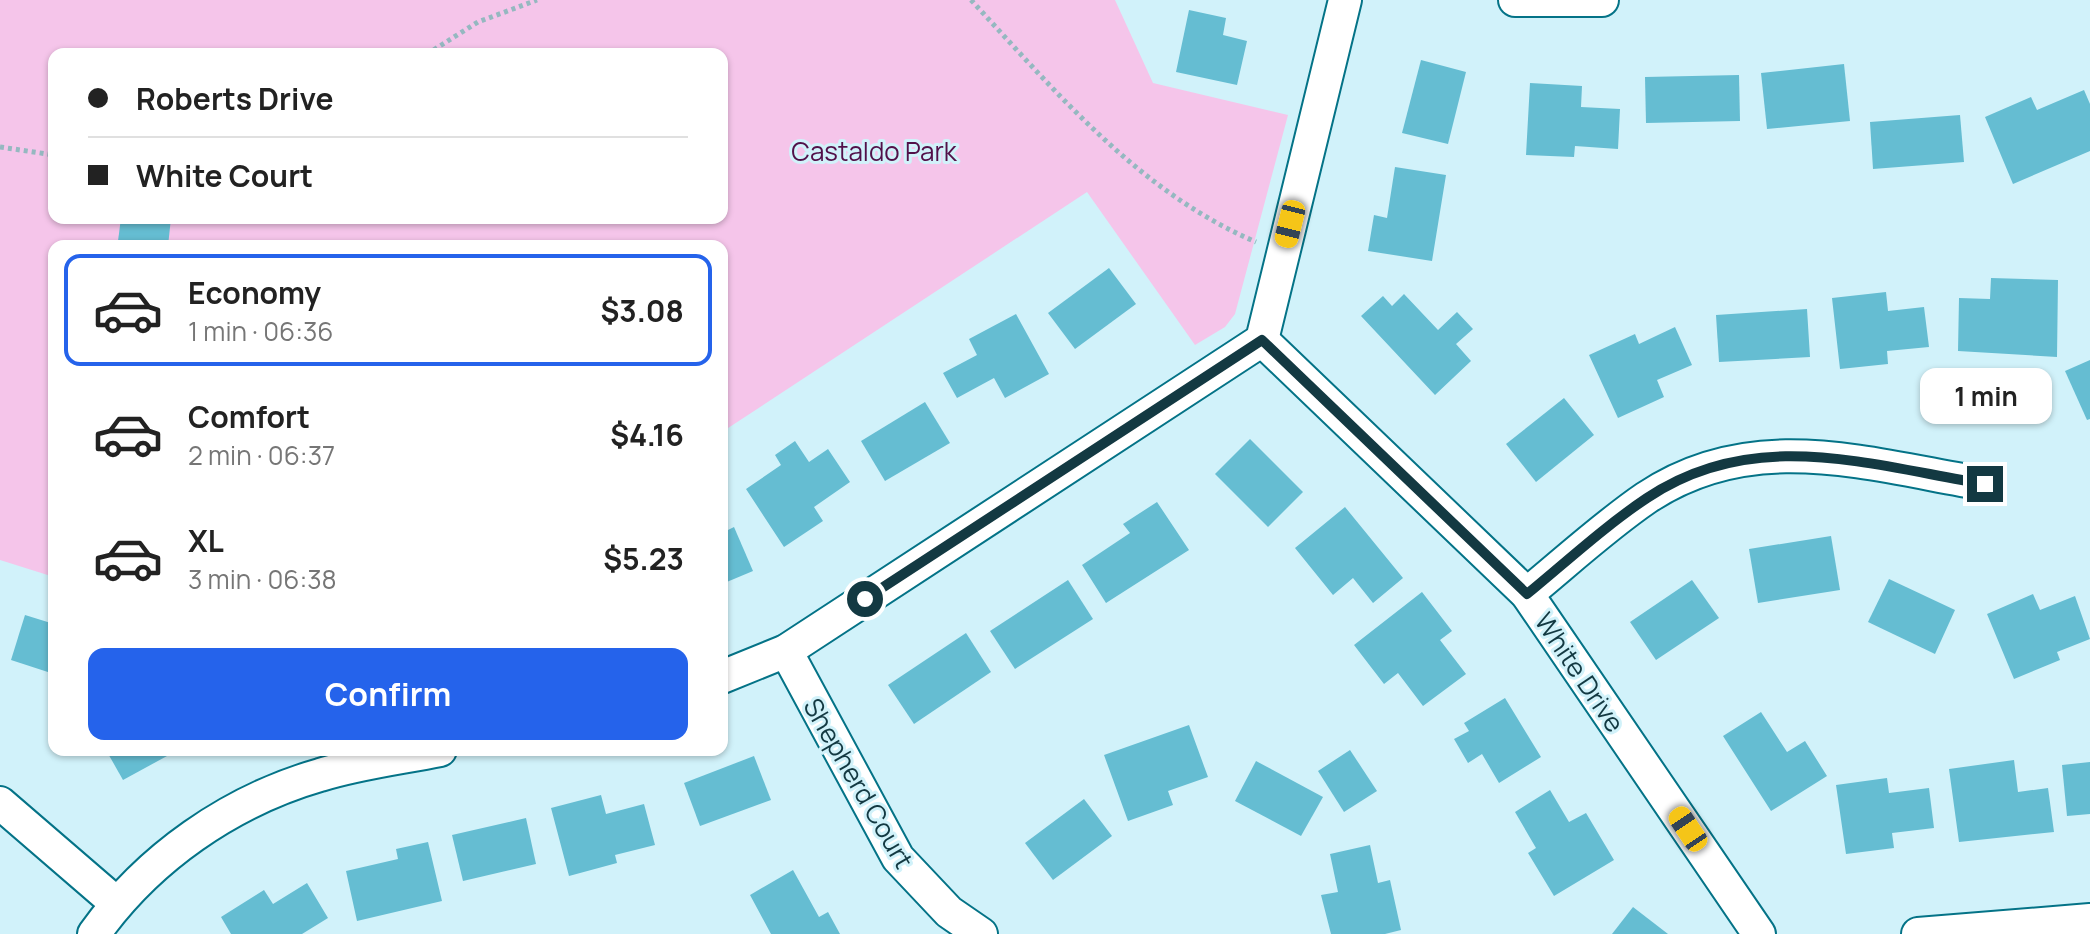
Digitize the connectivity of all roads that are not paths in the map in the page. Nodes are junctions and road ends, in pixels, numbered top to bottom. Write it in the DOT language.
graph roads {
  1 [pos="1345,0"];
  2 [pos="1515,0"];
  3 [pos="1602,0"];
  4 [pos="1262,340"];
  5 [pos="1985,484"];
  6 [pos="1527,594"];
  7 [pos="786,651"];
  8 [pos="728,675"];
  9 [pos="409,756"];
  10 [pos="0,803"];
  11 [pos="116,903"];
  12 [pos="2090,920"];
  13 [pos="94,934"];
  14 [pos="981,934"];
  15 [pos="1759,934"];
  16 [pos="1918,934"];
  1 -- 4 [label="street"];
  2 -- 3 [label="street"];
  4 -- 6 [label="street, White Drive"];
  4 -- 7 [label="street"];
  5 -- 6 [label="street"];
  6 -- 15 [label="street, White Drive"];
  7 -- 8 [label="street"];
  7 -- 14 [label="street, Shepherd Court"];
  9 -- 11 [label="street"];
  10 -- 11 [label="street"];
  11 -- 13 [label="street"];
  12 -- 16 [label="street"];
}
